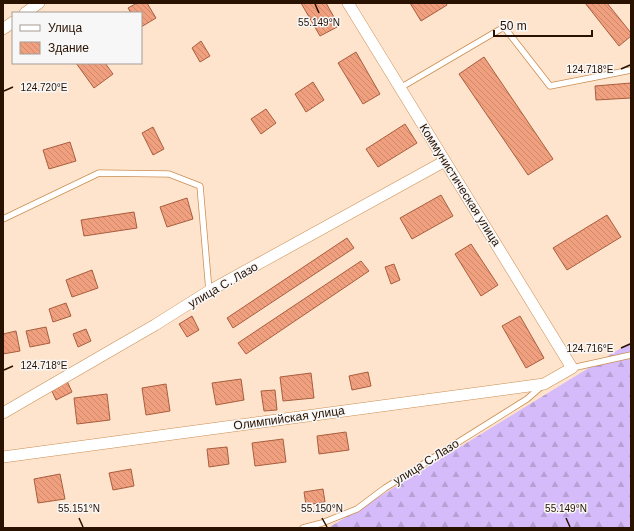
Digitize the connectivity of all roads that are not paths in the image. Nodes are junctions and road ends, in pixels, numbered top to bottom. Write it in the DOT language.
graph roads {
  1 [pos="39,3"];
  2 [pos="348,3"];
  3 [pos="26,12"];
  4 [pos="12,23"];
  5 [pos="3,29"];
  6 [pos="631,70"];
  7 [pos="400,88"];
  8 [pos="445,161"];
  9 [pos="3,219"];
  10 [pos="209,291"];
  11 [pos="631,355"];
  12 [pos="572,368"];
  13 [pos="544,384"];
  14 [pos="3,413"];
  15 [pos="3,457"];
  16 [pos="303,528"];
  1 -- 3 [label="street"];
  2 -- 7 [label="street, Коммунистическая улица"];
  4 -- 5 [label="street"];
  6 -- 7 [label="lane"];
  7 -- 8 [label="street, Коммунистическая улица"];
  8 -- 10 [label="street, улица С. Лазо"];
  8 -- 12 [label="street, Коммунистическая улица"];
  9 -- 10 [label="lane"];
  10 -- 14 [label="street, улица С. Лазо"];
  11 -- 12 [label="lane"];
  12 -- 13 [label="street, Олимпийская улица"];
  13 -- 15 [label="street, Олимпийская улица"];
  13 -- 16 [label="lane, улица С.Лазо"];
}
